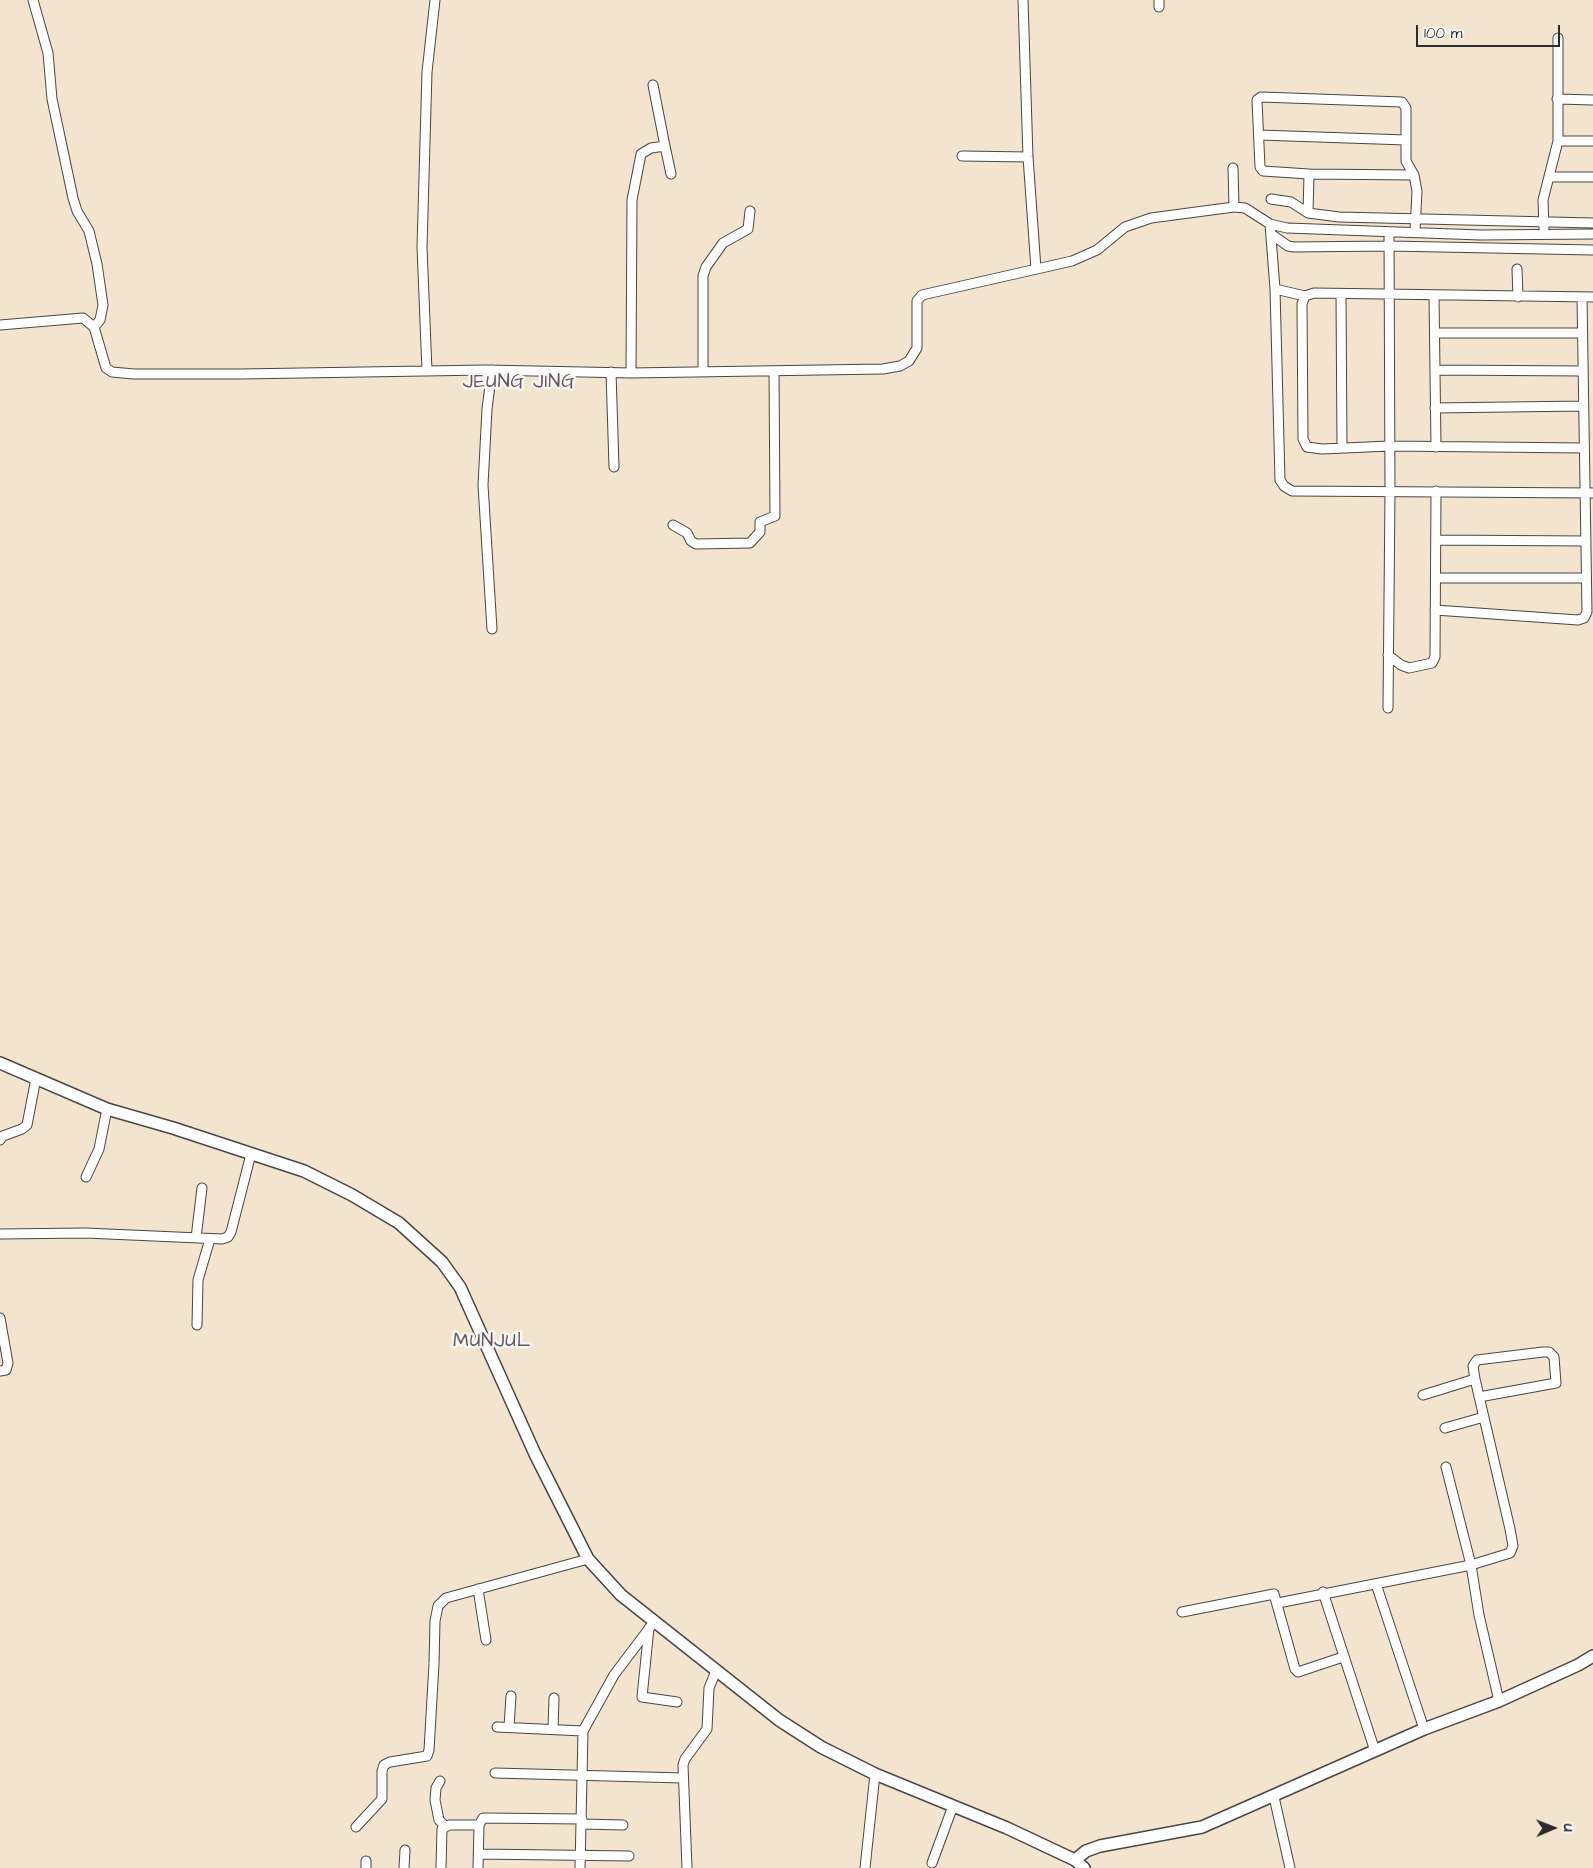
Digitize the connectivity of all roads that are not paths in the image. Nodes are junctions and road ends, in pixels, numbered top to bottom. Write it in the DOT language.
graph roads {
  1 [pos="33,0"];
  2 [pos="435,0"];
  3 [pos="1024,0"];
  4 [pos="1558,38"];
  5 [pos="653,86"];
  6 [pos="1557,99"];
  7 [pos="1593,100"];
  8 [pos="1259,135"];
  9 [pos="1406,140"];
  10 [pos="1558,141"];
  11 [pos="1593,141"];
  12 [pos="665,146"];
  13 [pos="962,156"];
  14 [pos="1028,157"];
  15 [pos="1233,168"];
  16 [pos="671,174"];
  17 [pos="1309,174"];
  18 [pos="1414,175"];
  19 [pos="1593,176"];
  20 [pos="1550,177"];
  21 [pos="1272,199"];
  22 [pos="1234,207"];
  23 [pos="750,211"];
  24 [pos="1308,213"];
  25 [pos="1377,218"];
  26 [pos="1415,219"];
  27 [pos="1544,223"];
  28 [pos="1593,223"];
  29 [pos="1270,224"];
  30 [pos="1377,231"];
  31 [pos="1414,231"];
  32 [pos="1389,232"];
  33 [pos="1271,234"];
  34 [pos="1533,234"];
  35 [pos="1544,234"];
  36 [pos="1593,234"];
  37 [pos="1389,246"];
  38 [pos="1533,249"];
  39 [pos="1593,250"];
  40 [pos="1036,269"];
  41 [pos="1518,269"];
  42 [pos="1275,289"];
  43 [pos="1341,294"];
  44 [pos="1390,294"];
  45 [pos="1305,296"];
  46 [pos="1434,296"];
  47 [pos="1518,296"];
  48 [pos="1593,296"];
  49 [pos="1582,297"];
  50 [pos="0,325"];
  51 [pos="94,327"];
  52 [pos="1435,333"];
  53 [pos="1582,333"];
  54 [pos="492,370"];
  55 [pos="1436,370"];
  56 [pos="427,371"];
  57 [pos="702,371"];
  58 [pos="774,371"];
  59 [pos="1583,371"];
  60 [pos="611,372"];
  61 [pos="631,373"];
  62 [pos="1583,406"];
  63 [pos="1435,408"];
  64 [pos="1390,446"];
  65 [pos="1436,447"];
  66 [pos="1342,448"];
  67 [pos="1584,448"];
  68 [pos="614,467"];
  69 [pos="1390,491"];
  70 [pos="1436,491"];
  71 [pos="1589,493"];
  72 [pos="674,525"];
  73 [pos="1436,540"];
  74 [pos="1586,541"];
  75 [pos="1436,578"];
  76 [pos="1586,578"];
  77 [pos="1435,610"];
  78 [pos="492,629"];
  79 [pos="1388,655"];
  80 [pos="1388,708"];
  81 [pos="0,1063"];
  82 [pos="36,1078"];
  83 [pos="107,1109"];
  84 [pos="0,1140"];
  85 [pos="251,1154"];
  86 [pos="86,1177"];
  87 [pos="202,1188"];
  88 [pos="0,1234"];
  89 [pos="196,1238"];
  90 [pos="210,1239"];
  91 [pos="0,1318"];
  92 [pos="197,1325"];
  93 [pos="0,1371"];
  94 [pos="1475,1379"];
  95 [pos="1423,1395"];
  96 [pos="1479,1396"];
  97 [pos="1484,1417"];
  98 [pos="1445,1428"];
  99 [pos="1446,1467"];
  100 [pos="588,1559"];
  101 [pos="1471,1565"];
  102 [pos="1376,1584"];
  103 [pos="478,1589"];
  104 [pos="1323,1592"];
  105 [pos="1278,1602"];
  106 [pos="1182,1612"];
  107 [pos="652,1624"];
  108 [pos="486,1640"];
  109 [pos="1593,1656"];
  110 [pos="1343,1657"];
  111 [pos="716,1671"];
  112 [pos="511,1696"];
  113 [pos="554,1698"];
  114 [pos="1499,1701"];
  115 [pos="677,1702"];
  116 [pos="497,1727"];
  117 [pos="509,1727"];
  118 [pos="553,1729"];
  119 [pos="1424,1729"];
  120 [pos="583,1731"];
  121 [pos="1375,1751"];
  122 [pos="495,1773"];
  123 [pos="583,1774"];
  124 [pos="875,1774"];
  125 [pos="683,1778"];
  126 [pos="440,1781"];
  127 [pos="1274,1797"];
  128 [pos="953,1806"];
  129 [pos="582,1822"];
  130 [pos="479,1825"];
  131 [pos="623,1825"];
  132 [pos="445,1826"];
  133 [pos="356,1827"];
  134 [pos="405,1850"];
  135 [pos="479,1854"];
  136 [pos="630,1856"];
  137 [pos="581,1857"];
  138 [pos="1075,1860"];
  139 [pos="932,1863"];
  140 [pos="404,1868"];
  141 [pos="441,1868"];
  142 [pos="478,1868"];
  143 [pos="580,1868"];
  144 [pos="687,1868"];
  145 [pos="865,1868"];
  146 [pos="1084,1868"];
  147 [pos="1290,1868"];
  1 -- 51 [label="street"];
  2 -- 56 [label="street"];
  3 -- 14 [label="street"];
  4 -- 6 [label="street"];
  5 -- 12 [label="street"];
  6 -- 7 [label="street"];
  6 -- 10 [label="street"];
  8 -- 9 [label="street"];
  8 -- 9 [label="street"];
  8 -- 17 [label="street"];
  9 -- 18 [label="street"];
  10 -- 11 [label="street"];
  10 -- 20 [label="street"];
  12 -- 16 [label="street"];
  12 -- 61 [label="street"];
  13 -- 14 [label="street"];
  14 -- 40 [label="street"];
  15 -- 22 [label="street"];
  17 -- 18 [label="street"];
  17 -- 24 [label="street"];
  18 -- 26 [label="street"];
  19 -- 20 [label="street"];
  20 -- 27 [label="street"];
  21 -- 24 [label="street"];
  22 -- 29 [label="street"];
  22 -- 40 [label="street"];
  23 -- 57 [label="street"];
  24 -- 25 [label="street"];
  25 -- 26 [label="street"];
  25 -- 30 [label="street"];
  26 -- 27 [label="street"];
  26 -- 31 [label="street"];
  27 -- 28 [label="street"];
  27 -- 35 [label="street"];
  29 -- 30 [label="street"];
  29 -- 33 [label="street"];
  30 -- 32 [label="street"];
  31 -- 32 [label="street"];
  31 -- 34 [label="street"];
  32 -- 37 [label="street"];
  33 -- 37 [label="street"];
  33 -- 42 [label="street"];
  34 -- 35 [label="street"];
  34 -- 38 [label="street"];
  35 -- 36 [label="street"];
  37 -- 38 [label="street"];
  37 -- 44 [label="street"];
  38 -- 39 [label="street"];
  40 -- 58 [label="street"];
  41 -- 47 [label="street"];
  42 -- 45 [label="street"];
  42 -- 69 [label="street"];
  43 -- 44 [label="street"];
  43 -- 45 [label="street"];
  43 -- 66 [label="street"];
  44 -- 46 [label="street"];
  44 -- 64 [label="street"];
  45 -- 66 [label="street"];
  46 -- 47 [label="street"];
  46 -- 52 [label="street"];
  47 -- 49 [label="street"];
  48 -- 49 [label="street"];
  49 -- 53 [label="street"];
  50 -- 51 [label="street"];
  51 -- 56 [label="street"];
  52 -- 53 [label="street"];
  52 -- 55 [label="street"];
  53 -- 59 [label="street"];
  54 -- 56 [label="street"];
  54 -- 60 [label="street"];
  54 -- 78 [label="street"];
  55 -- 59 [label="street"];
  55 -- 63 [label="street"];
  57 -- 58 [label="street"];
  57 -- 61 [label="street"];
  58 -- 72 [label="street"];
  59 -- 62 [label="street"];
  60 -- 61 [label="street"];
  60 -- 68 [label="street"];
  62 -- 63 [label="street"];
  62 -- 67 [label="street"];
  63 -- 65 [label="street"];
  64 -- 65 [label="street"];
  64 -- 66 [label="street"];
  64 -- 69 [label="street"];
  65 -- 67 [label="street"];
  67 -- 71 [label="street"];
  69 -- 70 [label="street"];
  69 -- 79 [label="street"];
  70 -- 71 [label="street"];
  70 -- 73 [label="street"];
  71 -- 74 [label="street"];
  73 -- 74 [label="street"];
  73 -- 75 [label="street"];
  74 -- 76 [label="street"];
  75 -- 76 [label="street"];
  75 -- 77 [label="street"];
  76 -- 77 [label="street"];
  77 -- 79 [label="street"];
  79 -- 80 [label="street"];
  81 -- 82 [label="street"];
  82 -- 83 [label="street"];
  82 -- 84 [label="street"];
  83 -- 85 [label="street"];
  83 -- 86 [label="street"];
  85 -- 90 [label="street"];
  85 -- 100 [label="street"];
  87 -- 89 [label="street"];
  88 -- 89 [label="street"];
  89 -- 90 [label="street"];
  90 -- 92 [label="street"];
  91 -- 93 [label="street"];
  94 -- 95 [label="street"];
  94 -- 96 [label="street"];
  94 -- 96 [label="street"];
  96 -- 97 [label="street"];
  97 -- 98 [label="street"];
  97 -- 101 [label="street"];
  99 -- 101 [label="street"];
  100 -- 103 [label="street"];
  100 -- 107 [label="street"];
  101 -- 102 [label="street"];
  101 -- 114 [label="street"];
  102 -- 104 [label="street"];
  102 -- 119 [label="street"];
  103 -- 108 [label="street"];
  103 -- 133 [label="street"];
  104 -- 105 [label="street"];
  104 -- 110 [label="street"];
  105 -- 106 [label="street"];
  105 -- 110 [label="street"];
  107 -- 111 [label="street"];
  107 -- 115 [label="street"];
  107 -- 120 [label="street"];
  109 -- 114 [label="street"];
  110 -- 121 [label="street"];
  111 -- 124 [label="street"];
  111 -- 125 [label="street"];
  112 -- 117 [label="street"];
  113 -- 118 [label="street"];
  114 -- 119 [label="street"];
  116 -- 117 [label="street"];
  117 -- 118 [label="street"];
  118 -- 120 [label="street"];
  119 -- 121 [label="street"];
  120 -- 123 [label="street"];
  121 -- 127 [label="street"];
  122 -- 123 [label="street"];
  123 -- 125 [label="street"];
  123 -- 129 [label="street"];
  124 -- 128 [label="street"];
  124 -- 145 [label="street"];
  125 -- 144 [label="street"];
  126 -- 132 [label="street"];
  127 -- 138 [label="street"];
  127 -- 147 [label="street"];
  128 -- 138 [label="street"];
  128 -- 139 [label="street"];
  129 -- 130 [label="street"];
  129 -- 131 [label="street"];
  129 -- 137 [label="street"];
  130 -- 132 [label="street"];
  130 -- 135 [label="street"];
  132 -- 141 [label="street"];
  134 -- 140 [label="street"];
  135 -- 137 [label="street"];
  135 -- 142 [label="street"];
  136 -- 137 [label="street"];
  137 -- 143 [label="street"];
  138 -- 146 [label="street"];
}
